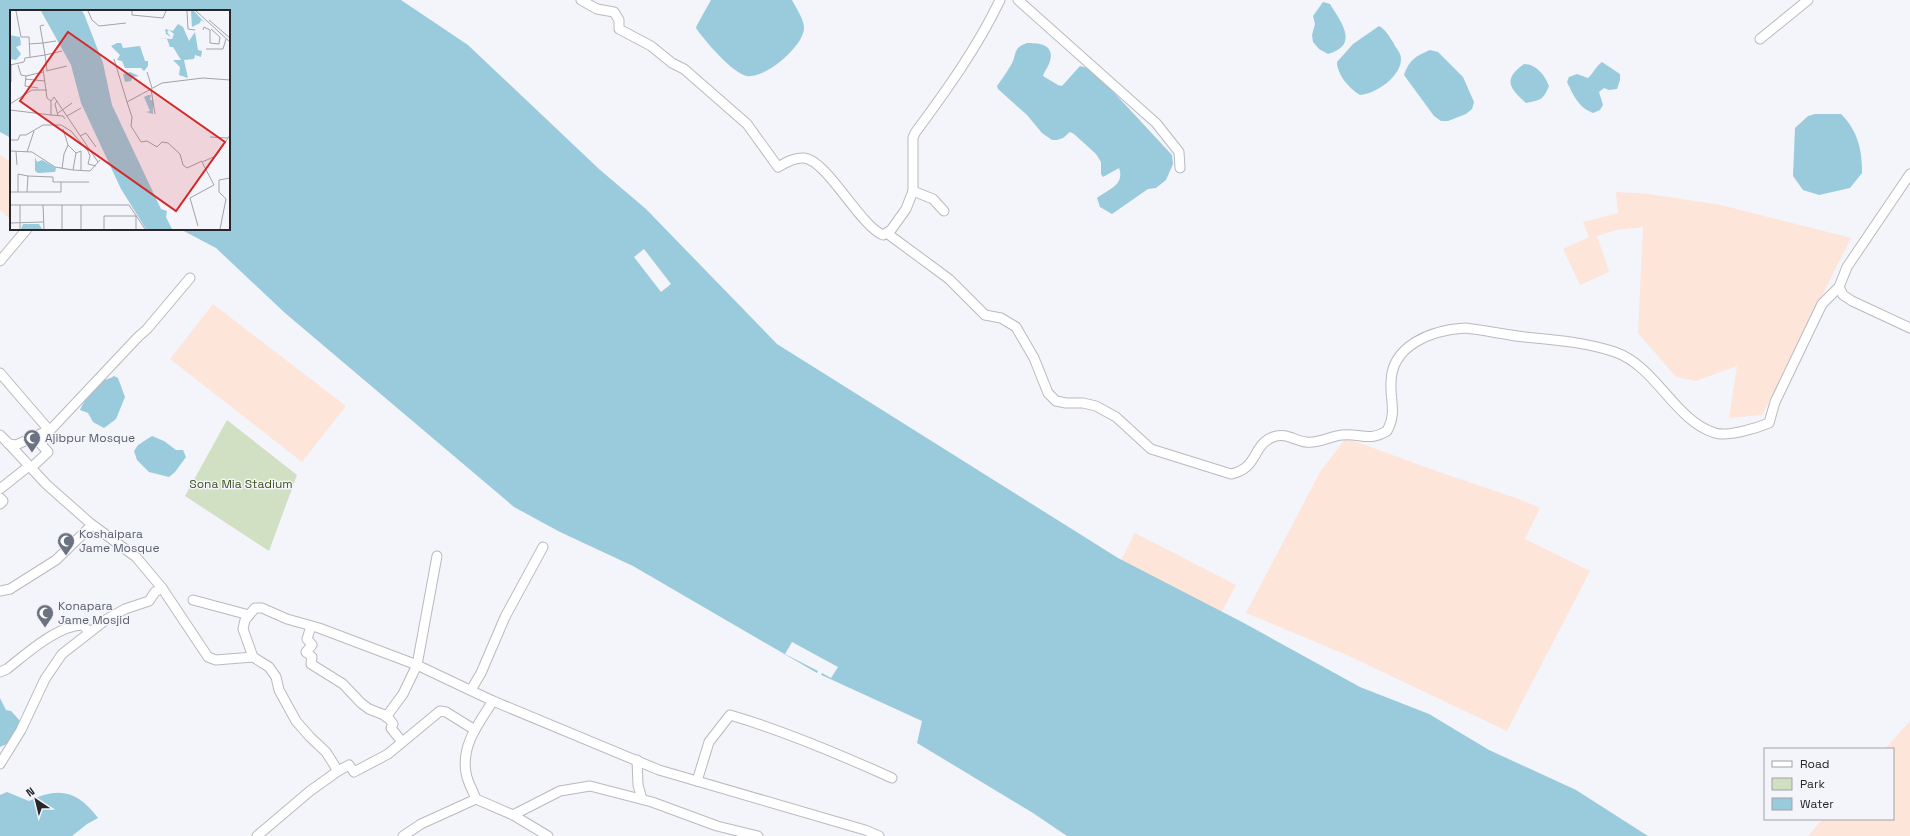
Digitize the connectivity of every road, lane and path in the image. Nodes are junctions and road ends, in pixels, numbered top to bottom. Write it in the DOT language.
graph roads {
  1 [pos="581,0"];
  2 [pos="1000,0"];
  3 [pos="1018,0"];
  4 [pos="1806,0"];
  5 [pos="1760,39"];
  6 [pos="1180,168"];
  7 [pos="1910,174"];
  8 [pos="913,191"];
  9 [pos="944,211"];
  10 [pos="27,230"];
  11 [pos="888,234"];
  12 [pos="0,261"];
  13 [pos="190,278"];
  14 [pos="1839,287"];
  15 [pos="1910,328"];
  16 [pos="0,373"];
  17 [pos="49,430"];
  18 [pos="0,435"];
  19 [pos="9,444"];
  20 [pos="30,467"];
  21 [pos="0,489"];
  22 [pos="0,498"];
  23 [pos="0,504"];
  24 [pos="92,525"];
  25 [pos="543,547"];
  26 [pos="437,556"];
  27 [pos="162,588"];
  28 [pos="0,591"];
  29 [pos="193,600"];
  30 [pos="249,615"];
  31 [pos="311,626"];
  32 [pos="89,632"];
  33 [pos="253,657"];
  34 [pos="417,665"];
  35 [pos="0,672"];
  36 [pos="471,690"];
  37 [pos="494,701"];
  38 [pos="386,717"];
  39 [pos="475,730"];
  40 [pos="402,742"];
  41 [pos="637,760"];
  42 [pos="0,764"];
  43 [pos="335,773"];
  44 [pos="892,778"];
  45 [pos="697,781"];
  46 [pos="476,799"];
  47 [pos="642,799"];
  48 [pos="513,815"];
  49 [pos="257,836"];
  50 [pos="403,836"];
  51 [pos="548,836"];
  52 [pos="758,836"];
  53 [pos="878,836"];
  1 -- 11 [label="street"];
  2 -- 8 [label="street"];
  3 -- 6 [label="street"];
  4 -- 5 [label="street"];
  7 -- 14 [label="street"];
  8 -- 9 [label="street"];
  8 -- 11 [label="street"];
  10 -- 12 [label="street"];
  11 -- 14 [label="street"];
  13 -- 17 [label="street"];
  14 -- 15 [label="street"];
  16 -- 17 [label="street"];
  17 -- 19 [label="street"];
  17 -- 20 [label="street"];
  18 -- 19 [label="street"];
  19 -- 20 [label="street"];
  20 -- 21 [label="street"];
  20 -- 24 [label="street"];
  22 -- 23 [label="street"];
  24 -- 27 [label="street"];
  24 -- 28 [label="street"];
  25 -- 36 [label="street"];
  26 -- 34 [label="street"];
  27 -- 32 [label="street"];
  27 -- 33 [label="street"];
  29 -- 30 [label="street"];
  30 -- 31 [label="street"];
  30 -- 33 [label="street"];
  31 -- 34 [label="street"];
  31 -- 38 [label="street"];
  32 -- 35 [label="street"];
  32 -- 42 [label="street"];
  33 -- 43 [label="street"];
  34 -- 36 [label="street"];
  34 -- 38 [label="street"];
  36 -- 37 [label="street"];
  37 -- 39 [label="street"];
  37 -- 41 [label="street"];
  38 -- 40 [label="street"];
  39 -- 40 [label="street"];
  39 -- 46 [label="street"];
  40 -- 43 [label="street"];
  41 -- 45 [label="street"];
  41 -- 47 [label="street"];
  43 -- 49 [label="street"];
  44 -- 45 [label="street"];
  45 -- 53 [label="street"];
  46 -- 48 [label="street"];
  46 -- 50 [label="street"];
  47 -- 48 [label="street"];
  47 -- 52 [label="street"];
  48 -- 51 [label="street"];
}
